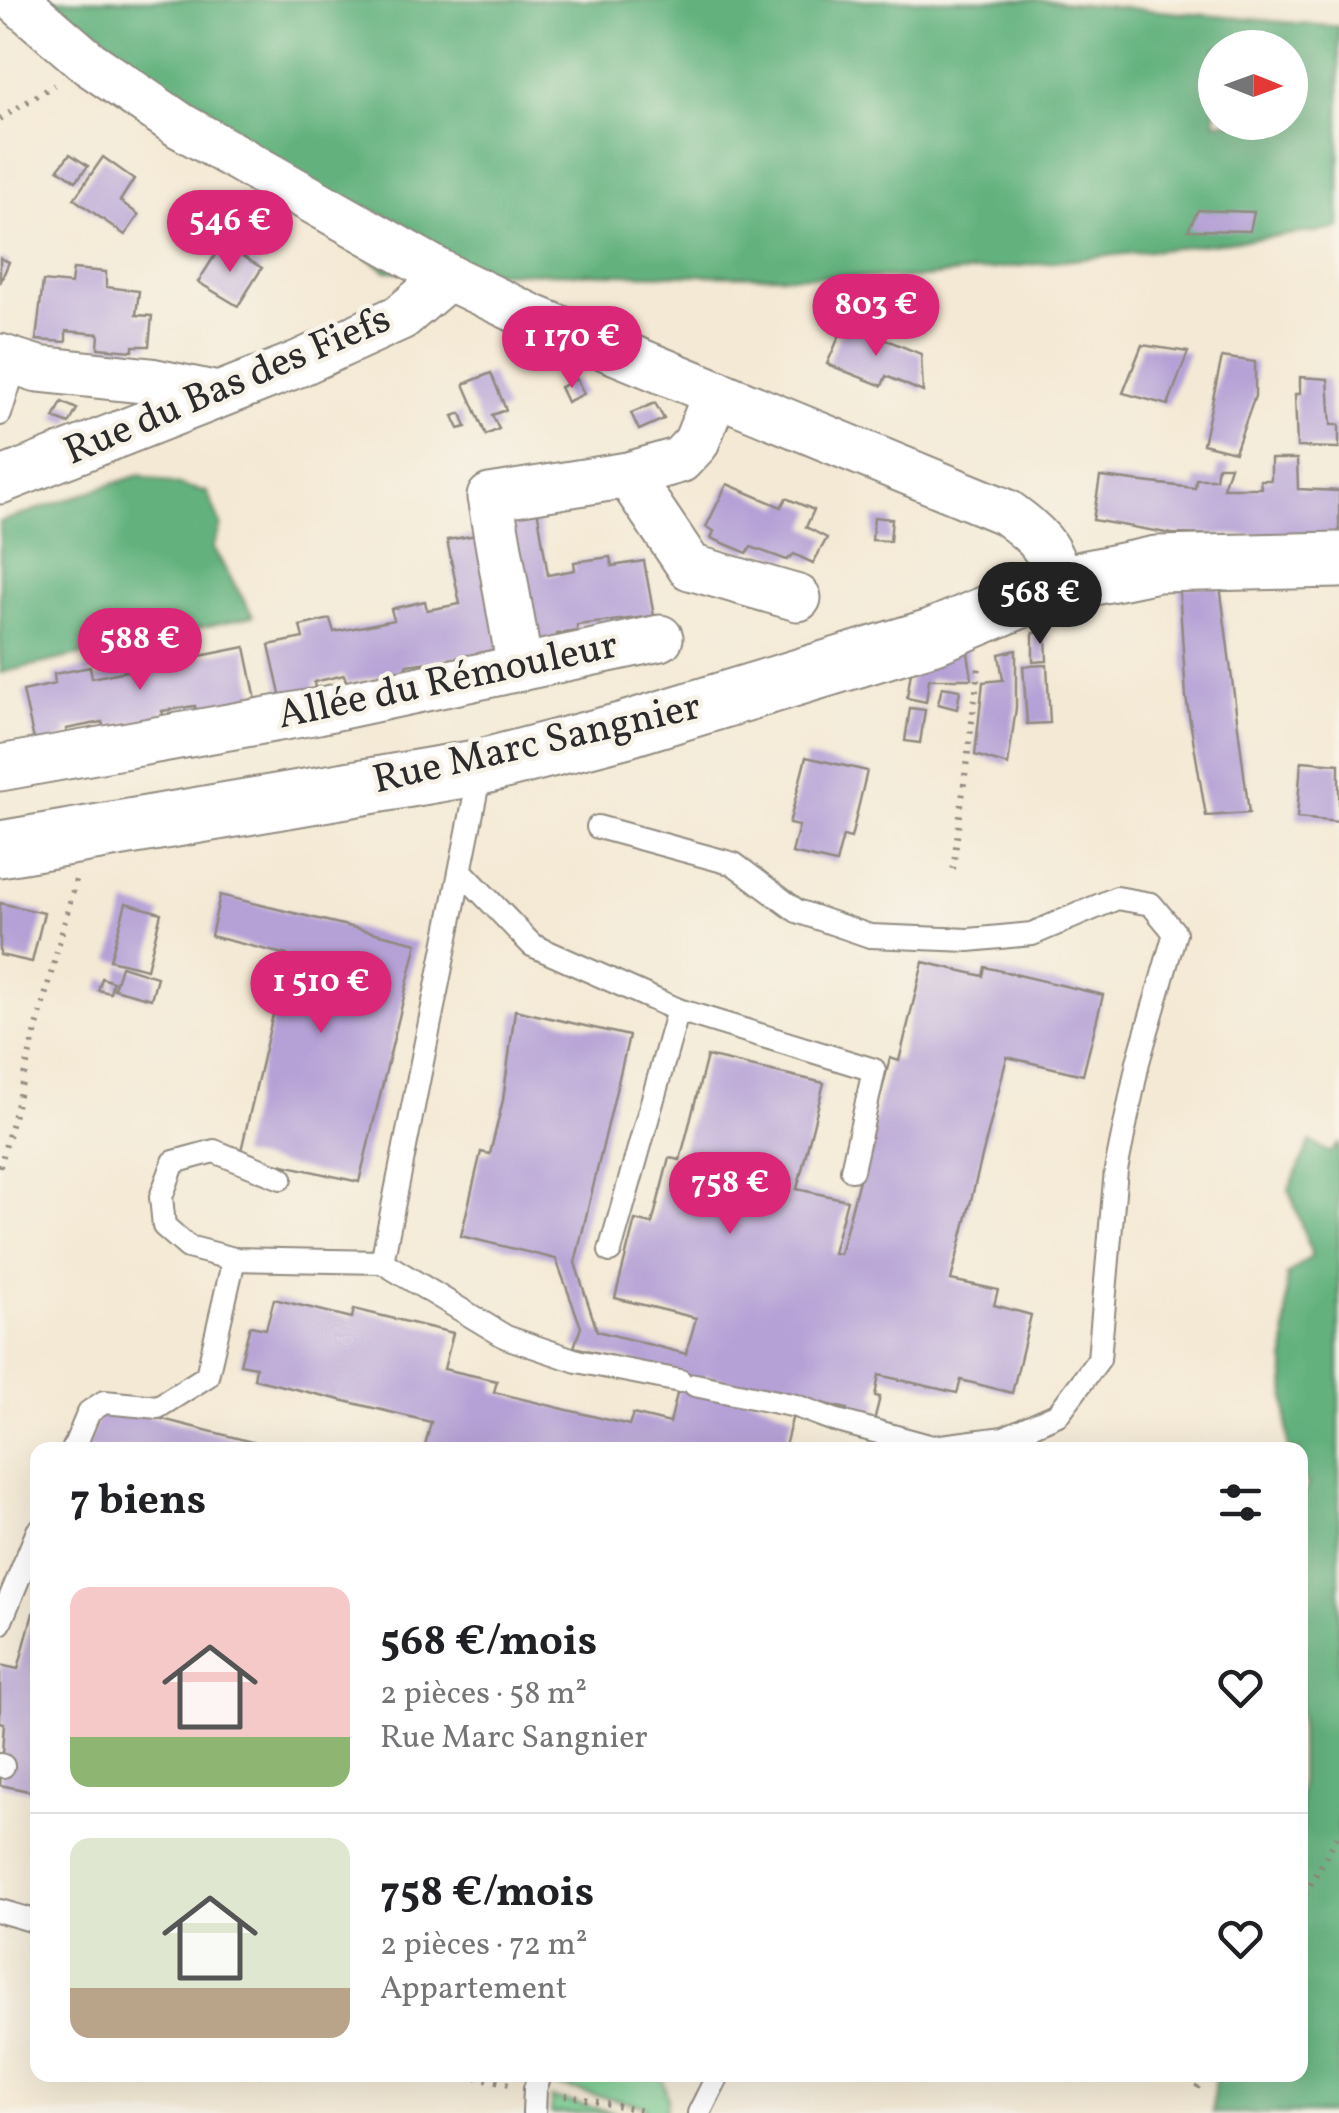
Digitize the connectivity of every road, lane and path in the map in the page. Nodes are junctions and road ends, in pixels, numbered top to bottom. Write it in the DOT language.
graph roads {
  1 [pos="16,0"];
  2 [pos="89,63"];
  3 [pos="0,119"];
  4 [pos="448,277"];
  5 [pos="8,360"];
  6 [pos="716,394"];
  7 [pos="218,395"];
  8 [pos="0,414"];
  9 [pos="628,475"];
  10 [pos="0,481"];
  11 [pos="1339,560"];
  12 [pos="1059,584"];
  13 [pos="798,598"];
  14 [pos="979,616"];
  15 [pos="660,638"];
  16 [pos="520,668"];
  17 [pos="481,767"];
  18 [pos="0,768"];
  19 [pos="598,827"];
  20 [pos="87,834"];
  21 [pos="0,849"];
  22 [pos="953,869"];
  23 [pos="461,870"];
  24 [pos="678,1010"];
  25 [pos="0,1167"];
  26 [pos="852,1170"];
  27 [pos="282,1178"];
  28 [pos="610,1251"];
  29 [pos="234,1259"];
  30 [pos="382,1262"];
  31 [pos="76,1442"];
  32 [pos="912,1442"];
  33 [pos="976,1442"];
  34 [pos="30,1550"];
  35 [pos="0,1623"];
  36 [pos="1339,1833"];
  37 [pos="1308,1889"];
  38 [pos="0,1912"];
  39 [pos="30,1920"];
  40 [pos="501,2082"];
  41 [pos="710,2082"];
  42 [pos="1200,2082"];
  43 [pos="547,2084"];
  44 [pos="516,2085"];
  45 [pos="1197,2088"];
  46 [pos="642,2111"];
  47 [pos="534,2113"];
  48 [pos="699,2113"];
  1 -- 2 [label="street"];
  2 -- 3 [label="path"];
  2 -- 4 [label="street"];
  4 -- 6 [label="street"];
  4 -- 7 [label="street, Rue du Bas des Fiefs"];
  5 -- 7 [label="street"];
  5 -- 8 [label="lane"];
  6 -- 9 [label="street"];
  6 -- 12 [label="street"];
  7 -- 10 [label="street, Rue du Bas des Fiefs"];
  9 -- 13 [label="street"];
  9 -- 16 [label="street"];
  11 -- 12 [label="street, Rue Marc Sangnier"];
  12 -- 14 [label="street, Rue Marc Sangnier"];
  14 -- 17 [label="street, Rue Marc Sangnier"];
  14 -- 22 [label="path"];
  15 -- 16 [label="street, Allée du Rémouleur"];
  16 -- 18 [label="street, Allée du Rémouleur"];
  17 -- 20 [label="street, Rue Marc Sangnier"];
  17 -- 23 [label="lane"];
  19 -- 33 [label="lane"];
  20 -- 21 [label="street, Rue Marc Sangnier"];
  20 -- 25 [label="path"];
  23 -- 24 [label="lane"];
  23 -- 30 [label="lane"];
  24 -- 26 [label="lane"];
  24 -- 28 [label="lane"];
  27 -- 29 [label="lane"];
  29 -- 30 [label="lane"];
  29 -- 31 [label="lane"];
  30 -- 32 [label="lane"];
  34 -- 35 [label="lane"];
  36 -- 37 [label="path"];
  38 -- 39 [label="lane"];
  40 -- 44 [label="path"];
  41 -- 48 [label="lane"];
  42 -- 45 [label="path"];
  43 -- 46 [label="path"];
  43 -- 47 [label="lane"];
}
